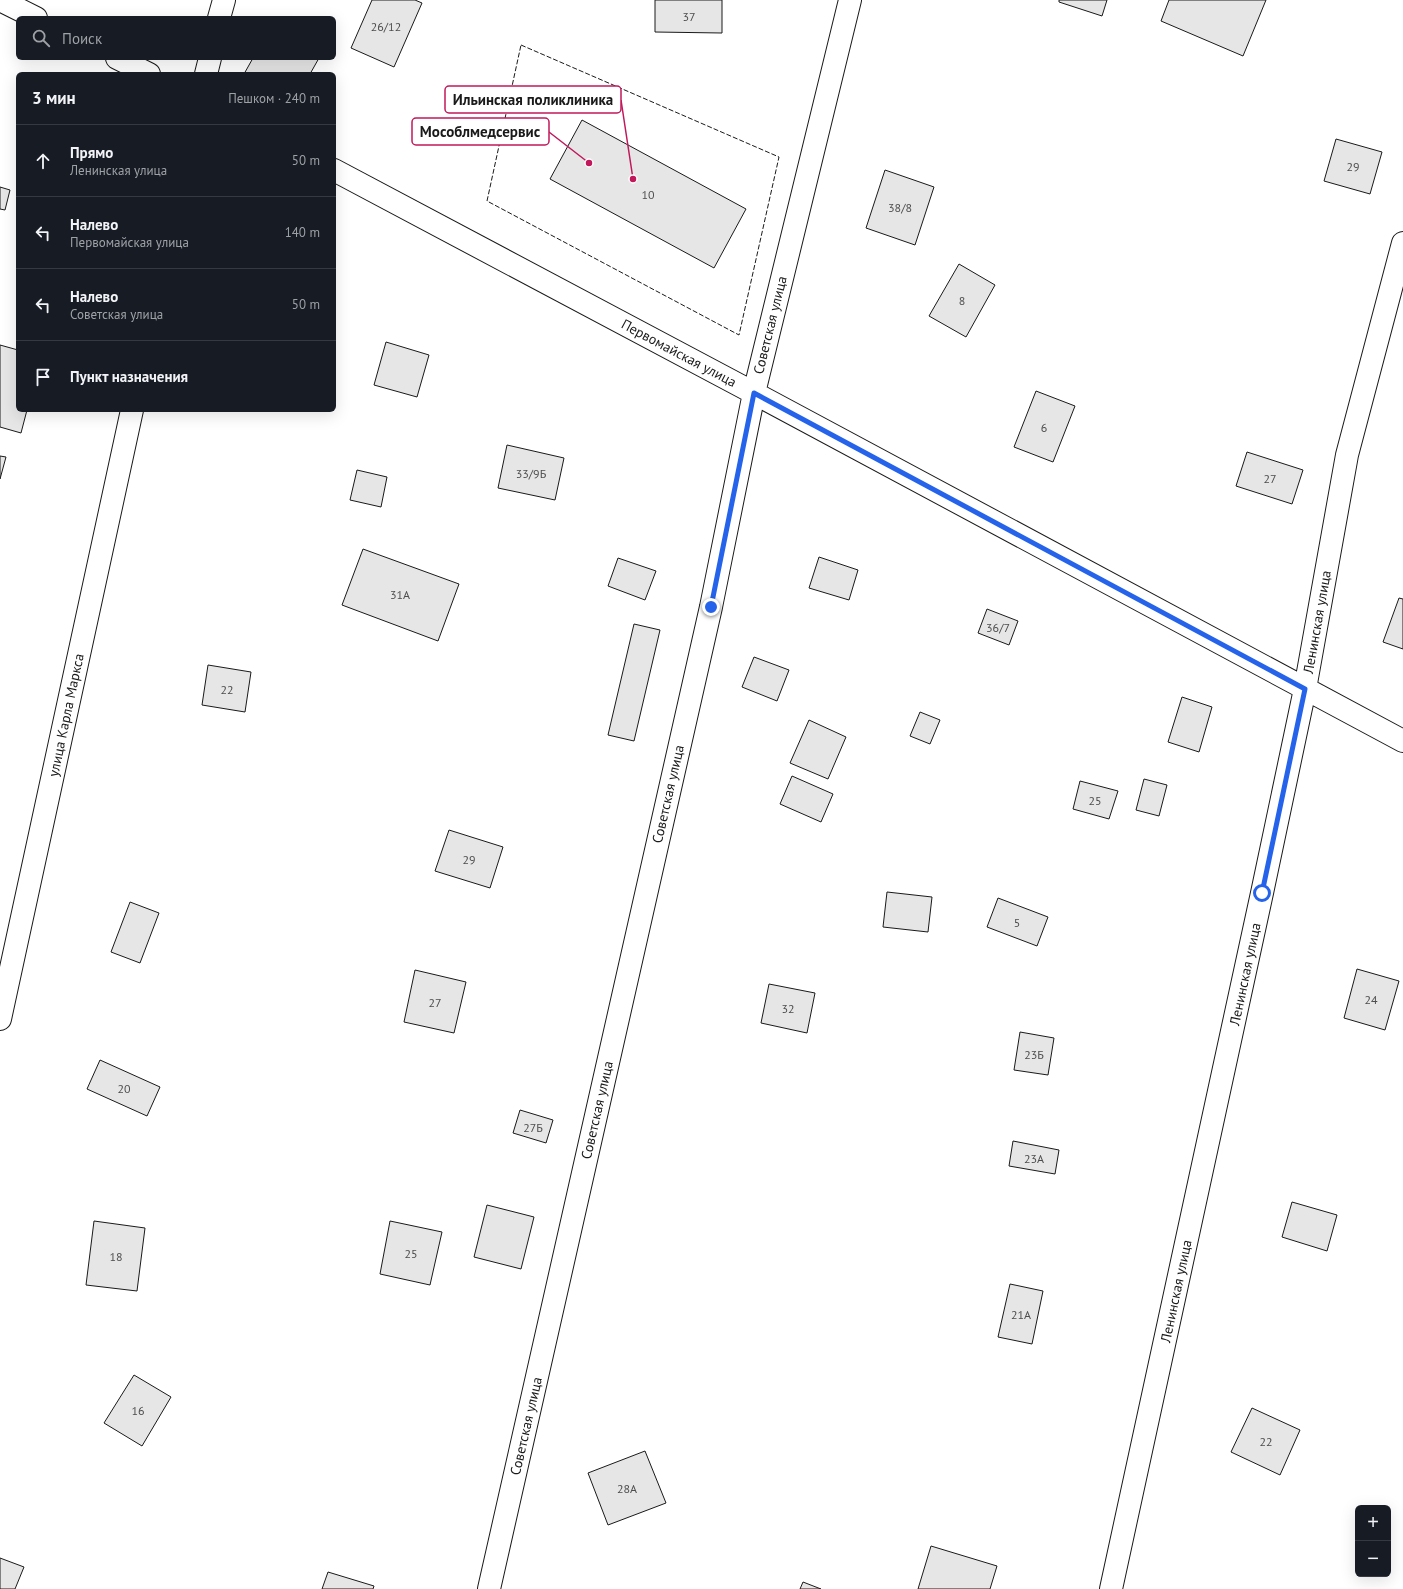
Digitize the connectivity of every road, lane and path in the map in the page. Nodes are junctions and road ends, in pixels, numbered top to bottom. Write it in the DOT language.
graph roads {
  1 [pos="0,0"];
  2 [pos="224,0"];
  3 [pos="850,0"];
  4 [pos="32,16"];
  5 [pos="220,16"];
  6 [pos="121,60"];
  7 [pos="210,60"];
  8 [pos="145,72"];
  9 [pos="206,72"];
  10 [pos="336,171"];
  11 [pos="1403,243"];
  12 [pos="754,393"];
  13 [pos="132,412"];
  14 [pos="1305,689"];
  15 [pos="1403,741"];
  16 [pos="0,1019"];
  17 [pos="489,1589"];
  18 [pos="1111,1589"];
  1 -- 4 [label="street"];
  2 -- 5 [label="street"];
  3 -- 12 [label="street, Советская улица"];
  6 -- 8 [label="street"];
  7 -- 9 [label="street"];
  10 -- 12 [label="street, Первомайская улица"];
  11 -- 14 [label="street, Ленинская улица"];
  12 -- 14 [label="street, Первомайская улица"];
  12 -- 17 [label="street, Советская улица"];
  13 -- 16 [label="street, улица Карла Маркса"];
  14 -- 15 [label="street, Первомайская улица"];
  14 -- 18 [label="street, Ленинская улица"];
}
